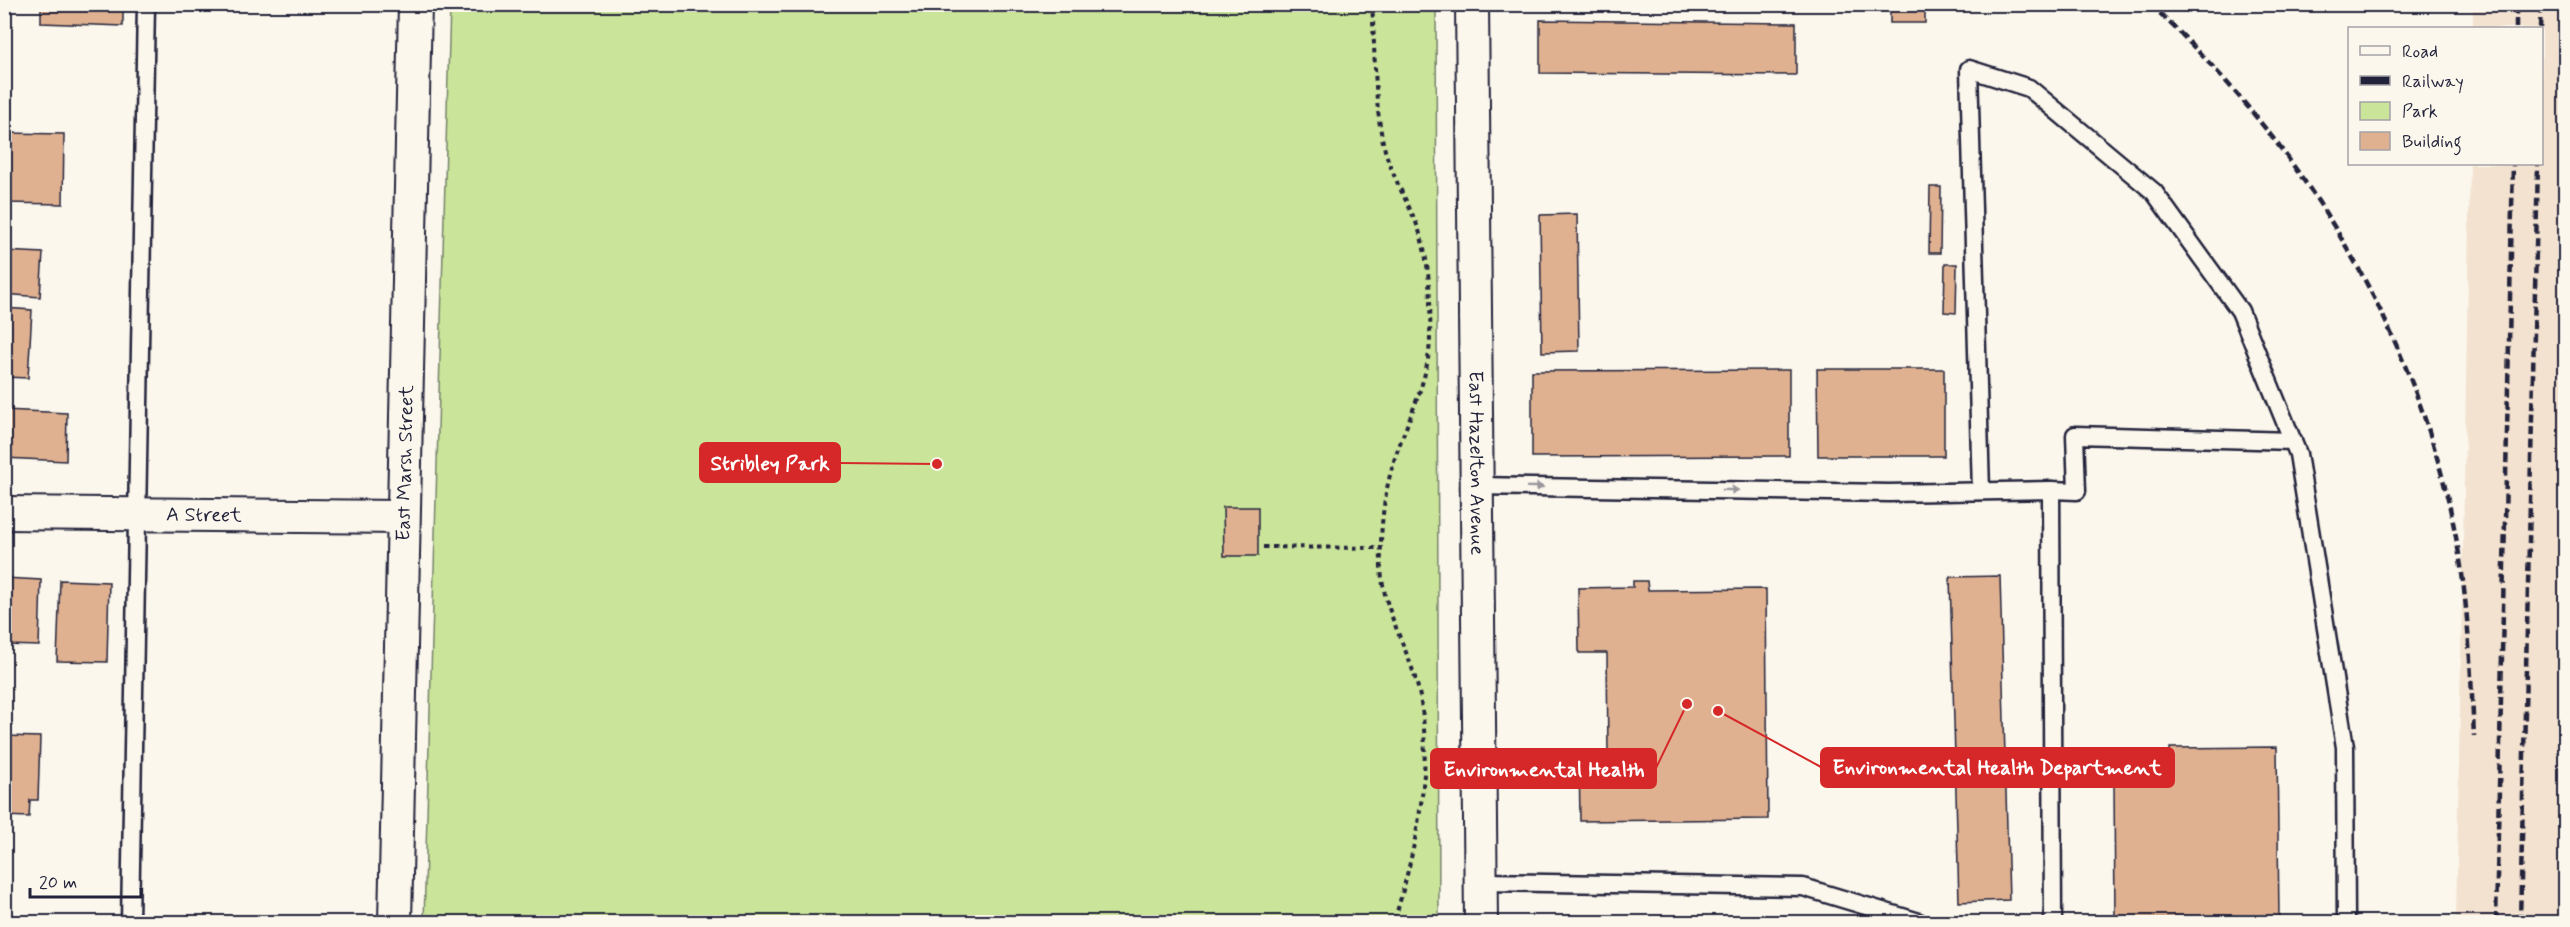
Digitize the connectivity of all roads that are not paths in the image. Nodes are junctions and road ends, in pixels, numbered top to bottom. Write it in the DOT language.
graph roads {
  1 [pos="146,4"];
  2 [pos="415,4"];
  3 [pos="1472,4"];
  4 [pos="2293,441"];
  5 [pos="1477,486"];
  6 [pos="2051,490"];
  7 [pos="1981,491"];
  8 [pos="4,513"];
  9 [pos="136,515"];
  10 [pos="403,517"];
  11 [pos="1481,882"];
  12 [pos="130,922"];
  13 [pos="395,922"];
  14 [pos="1481,922"];
  15 [pos="1919,922"];
  16 [pos="2053,922"];
  17 [pos="2346,922"];
  1 -- 9 [label="lane"];
  2 -- 10 [label="street, East Marsh Street"];
  3 -- 5 [label="street, East Hazelton Avenue"];
  4 -- 6 [label="lane"];
  4 -- 7 [label="lane"];
  4 -- 17 [label="lane"];
  5 -- 7 [label="lane, one-way"];
  5 -- 11 [label="street, East Hazelton Avenue"];
  6 -- 7 [label="lane"];
  6 -- 16 [label="lane"];
  8 -- 9 [label="street, A Street"];
  9 -- 10 [label="street, A Street"];
  9 -- 12 [label="lane"];
  10 -- 13 [label="street, East Marsh Street"];
  11 -- 14 [label="street, East Hazelton Avenue"];
  11 -- 15 [label="lane"];
}
